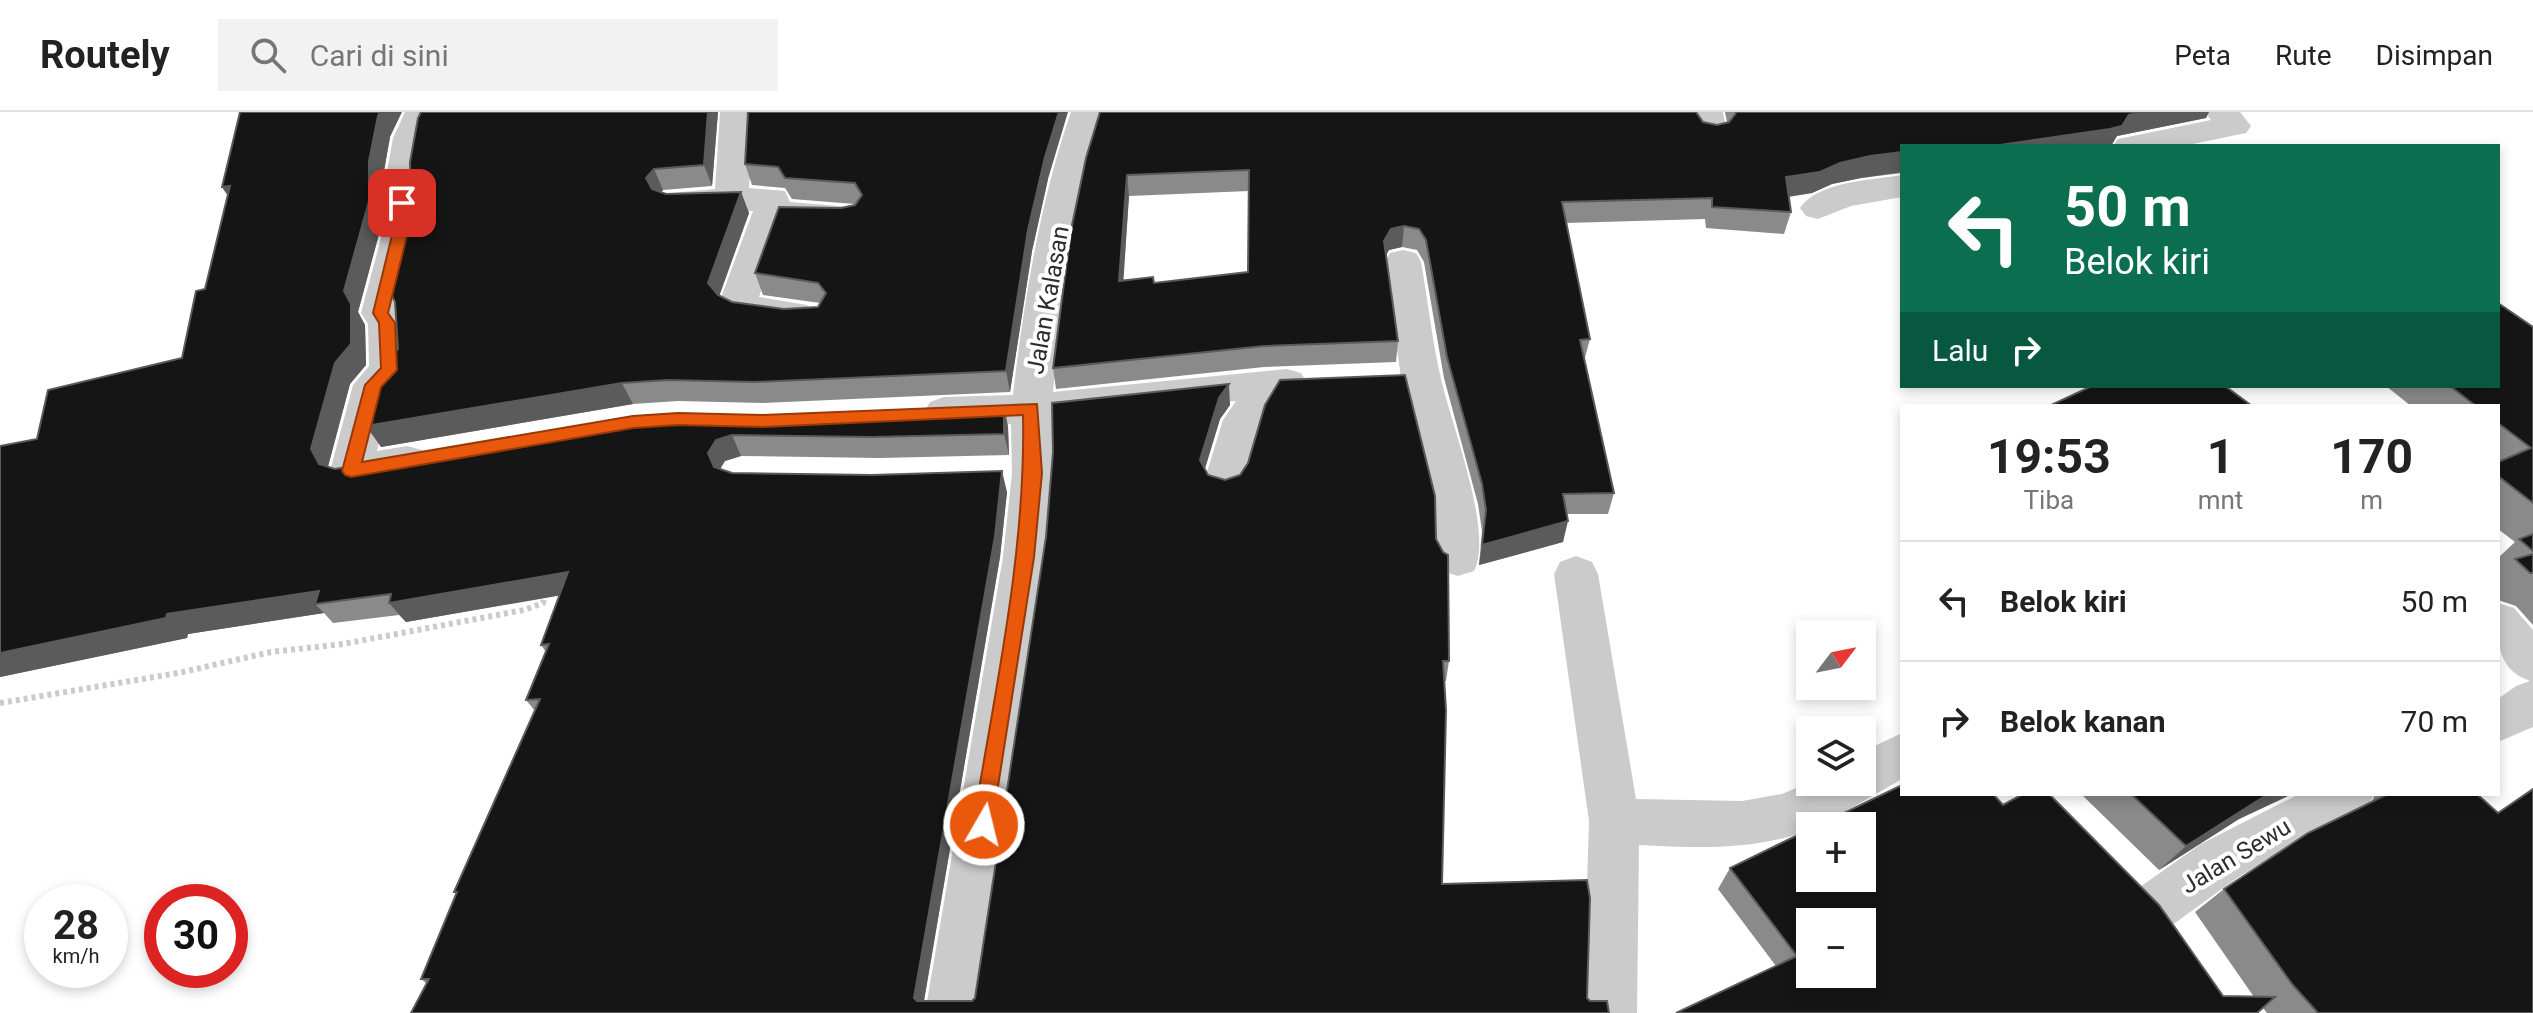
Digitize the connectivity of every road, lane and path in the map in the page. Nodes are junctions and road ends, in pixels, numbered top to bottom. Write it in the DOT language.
graph roads {
  1 [pos="422,112"];
  2 [pos="737,112"];
  3 [pos="1088,112"];
  4 [pos="2222,112"];
  5 [pos="2140,144"];
  6 [pos="1900,186"];
  7 [pos="731,199"];
  8 [pos="675,201"];
  9 [pos="1818,208"];
  10 [pos="770,213"];
  11 [pos="847,215"];
  12 [pos="1403,262"];
  13 [pos="811,316"];
  14 [pos="1327,381"];
  15 [pos="1264,384"];
  16 [pos="1031,409"];
  17 [pos="910,414"];
  18 [pos="444,455"];
  19 [pos="1225,482"];
  20 [pos="1458,559"];
  21 [pos="1576,574"];
  22 [pos="545,588"];
  23 [pos="2500,623"];
  24 [pos="2533,663"];
  25 [pos="2533,700"];
  26 [pos="0,703"];
  27 [pos="2500,720"];
  28 [pos="1900,755"];
  29 [pos="1876,769"];
  30 [pos="1830,796"];
  31 [pos="2345,796"];
  32 [pos="1614,821"];
  33 [pos="2153,907"];
  34 [pos="952,1013"];
  35 [pos="1610,1013"];
  1 -- 18 [label="street"];
  2 -- 7 [label="street"];
  3 -- 16 [label="street, Jalan Kalasan"];
  4 -- 5 [label="street"];
  6 -- 9 [label="street"];
  7 -- 8 [label="street"];
  7 -- 10 [label="street"];
  10 -- 11 [label="street"];
  10 -- 13 [label="street"];
  12 -- 20 [label="street"];
  14 -- 15 [label="street"];
  15 -- 16 [label="street"];
  15 -- 19 [label="street"];
  16 -- 17 [label="street"];
  16 -- 34 [label="street, Jalan Kalasan"];
  21 -- 32 [label="street"];
  22 -- 26 [label="path"];
  23 -- 24 [label="street"];
  25 -- 27 [label="street"];
  28 -- 29 [label="street"];
  30 -- 32 [label="street"];
  31 -- 33 [label="street, Jalan Sewu"];
  32 -- 35 [label="street"];
}
